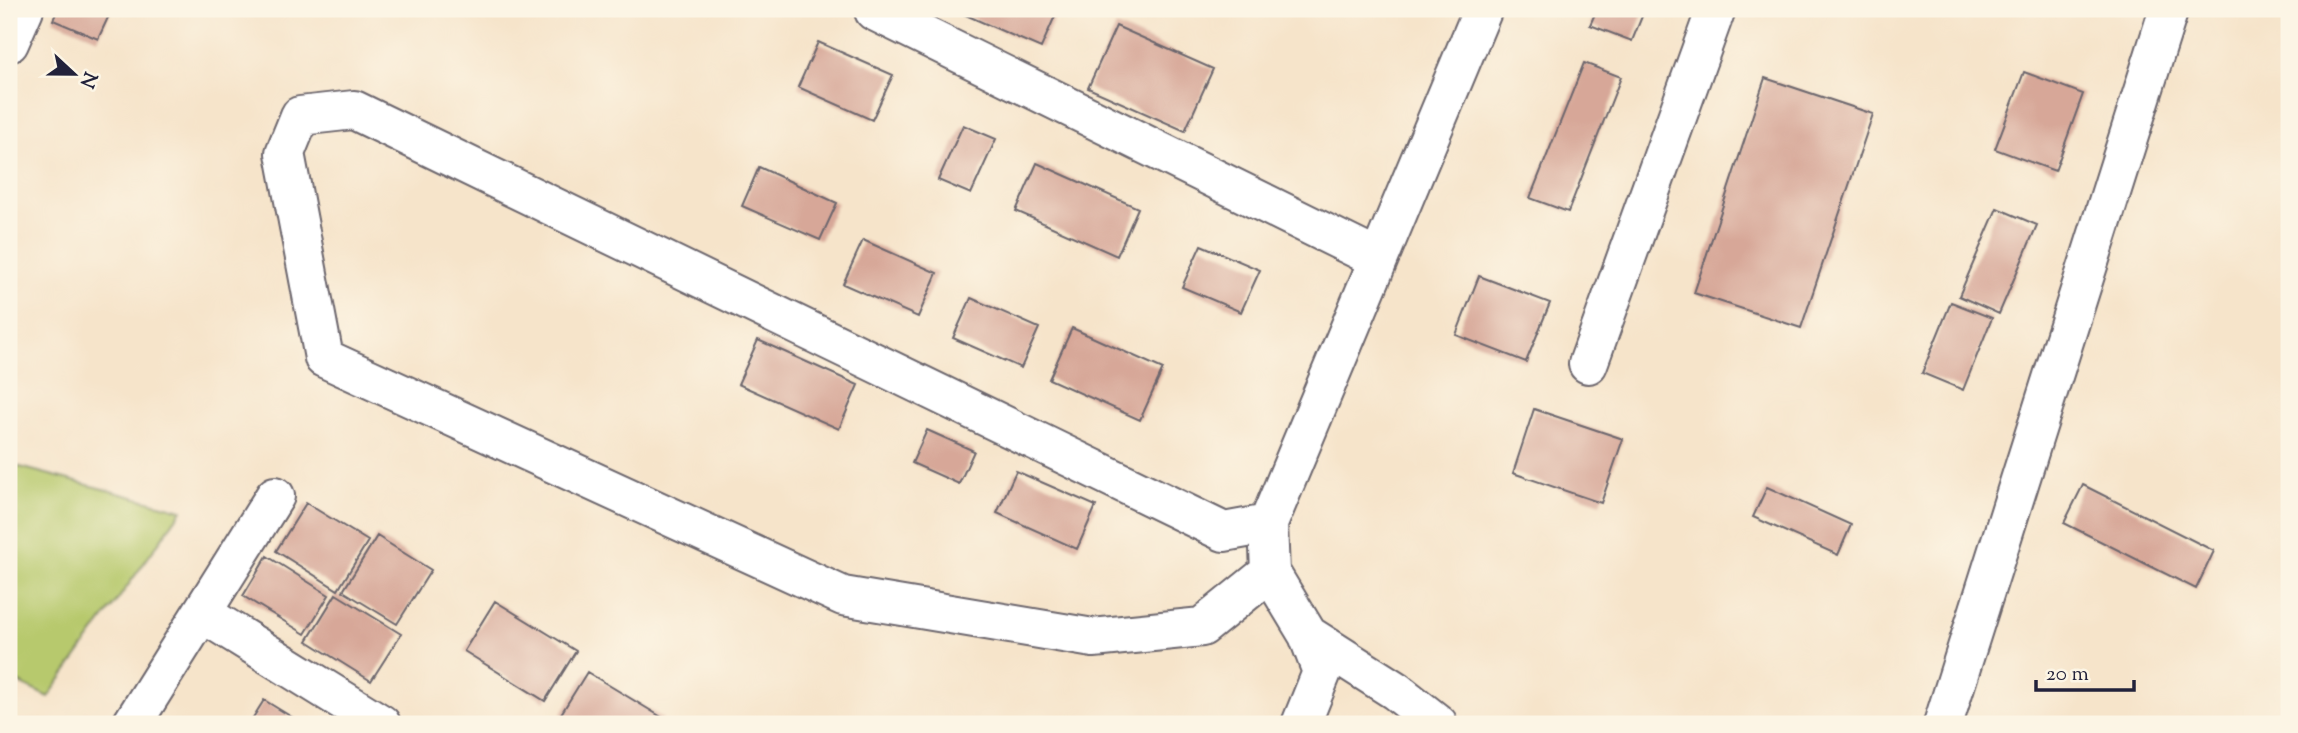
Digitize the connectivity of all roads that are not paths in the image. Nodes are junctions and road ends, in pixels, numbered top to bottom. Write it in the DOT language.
graph roads {
  1 [pos="23,9"];
  2 [pos="1483,9"];
  3 [pos="1716,9"];
  4 [pos="2169,9"];
  5 [pos="874,11"];
  6 [pos="9,43"];
  7 [pos="1378,258"];
  8 [pos="1588,364"];
  9 [pos="275,496"];
  10 [pos="1268,524"];
  11 [pos="1270,572"];
  12 [pos="202,612"];
  13 [pos="1308,635"];
  14 [pos="132,724"];
  15 [pos="381,724"];
  16 [pos="1301,724"];
  17 [pos="1438,724"];
  18 [pos="1943,724"];
  1 -- 6 [label="street"];
  2 -- 7 [label="street"];
  3 -- 8 [label="street"];
  4 -- 18 [label="street"];
  5 -- 7 [label="street"];
  7 -- 10 [label="street"];
  9 -- 12 [label="street"];
  10 -- 11 [label="street"];
  10 -- 11 [label="street"];
  11 -- 13 [label="street"];
  12 -- 14 [label="street"];
  12 -- 15 [label="street"];
  13 -- 16 [label="street"];
  13 -- 17 [label="street"];
}
